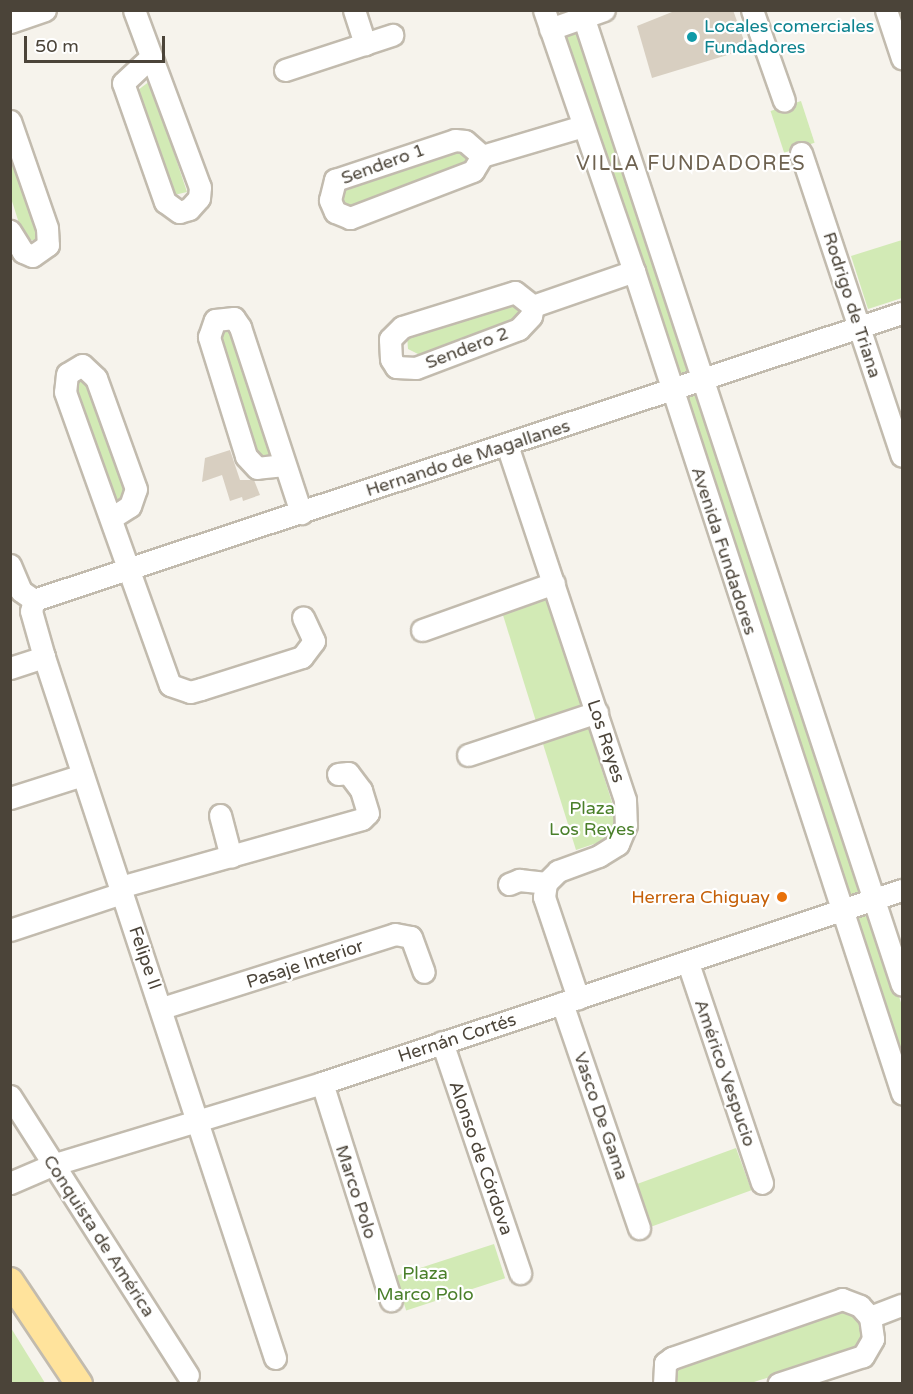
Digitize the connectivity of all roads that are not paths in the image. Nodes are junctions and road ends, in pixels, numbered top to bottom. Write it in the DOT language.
graph roads {
  1 [pos="45,10"];
  2 [pos="134,10"];
  3 [pos="354,10"];
  4 [pos="604,10"];
  5 [pos="752,10"];
  6 [pos="886,10"];
  7 [pos="582,14"];
  8 [pos="547,20"];
  9 [pos="10,22"];
  10 [pos="392,35"];
  11 [pos="365,44"];
  12 [pos="151,57"];
  13 [pos="903,58"];
  14 [pos="285,70"];
  15 [pos="784,101"];
  16 [pos="10,121"];
  17 [pos="583,126"];
  18 [pos="801,153"];
  19 [pos="482,156"];
  20 [pos="10,231"];
  21 [pos="634,271"];
  22 [pos="533,306"];
  23 [pos="903,313"];
  24 [pos="859,327"];
  25 [pos="705,379"];
  26 [pos="671,390"];
  27 [pos="507,445"];
  28 [pos="903,456"];
  29 [pos="284,465"];
  30 [pos="301,513"];
  31 [pos="113,517"];
  32 [pos="10,565"];
  33 [pos="129,568"];
  34 [pos="554,584"];
  35 [pos="34,600"];
  36 [pos="303,616"];
  37 [pos="422,630"];
  38 [pos="44,657"];
  39 [pos="10,668"];
  40 [pos="597,712"];
  41 [pos="468,754"];
  42 [pos="338,774"];
  43 [pos="82,775"];
  44 [pos="10,798"];
  45 [pos="220,815"];
  46 [pos="231,857"];
  47 [pos="546,883"];
  48 [pos="509,884"];
  49 [pos="121,890"];
  50 [pos="903,890"];
  51 [pos="874,898"];
  52 [pos="842,909"];
  53 [pos="10,930"];
  54 [pos="688,963"];
  55 [pos="424,972"];
  56 [pos="903,985"];
  57 [pos="570,1001"];
  58 [pos="162,1008"];
  59 [pos="442,1042"];
  60 [pos="322,1083"];
  61 [pos="903,1093"];
  62 [pos="10,1096"];
  63 [pos="197,1120"];
  64 [pos="52,1165"];
  65 [pos="10,1183"];
  66 [pos="762,1183"];
  67 [pos="639,1228"];
  68 [pos="520,1273"];
  69 [pos="10,1281"];
  70 [pos="390,1300"];
  71 [pos="903,1305"];
  72 [pos="870,1317"];
  73 [pos="275,1358"];
  74 [pos="188,1375"];
  75 [pos="79,1383"];
  76 [pos="664,1383"];
  77 [pos="778,1383"];
  1 -- 9 [label="street"];
  2 -- 12 [label="street"];
  3 -- 11 [label="street"];
  4 -- 7 [label="street"];
  5 -- 15 [label="street"];
  6 -- 13 [label="street"];
  7 -- 8 [label="street"];
  7 -- 25 [label="street, Avenida Fundadores"];
  8 -- 17 [label="street, Avenida Fundadores"];
  10 -- 11 [label="street"];
  11 -- 14 [label="street"];
  12 -- 12 [label="street"];
  16 -- 20 [label="street"];
  17 -- 19 [label="street, Sendero 1"];
  17 -- 21 [label="street, Avenida Fundadores"];
  18 -- 24 [label="street, Rodrigo de Triana"];
  19 -- 19 [label="street, Sendero 1"];
  21 -- 22 [label="street"];
  21 -- 26 [label="street, Avenida Fundadores"];
  22 -- 22 [label="street, Sendero 2"];
  23 -- 24 [label="street, Hernando de Magallanes"];
  24 -- 25 [label="street, Hernando de Magallanes"];
  24 -- 28 [label="street, Rodrigo de Triana"];
  25 -- 26 [label="street, Hernando de Magallanes"];
  25 -- 51 [label="street, Avenida Fundadores"];
  26 -- 27 [label="street, Hernando de Magallanes"];
  26 -- 52 [label="street, Avenida Fundadores"];
  27 -- 30 [label="street, Hernando de Magallanes"];
  27 -- 34 [label="street, Los Reyes"];
  29 -- 29 [label="street"];
  29 -- 30 [label="street"];
  30 -- 33 [label="street, Hernando de Magallanes"];
  31 -- 31 [label="street"];
  31 -- 33 [label="street"];
  32 -- 35 [label="street"];
  33 -- 35 [label="street, Hernando de Magallanes"];
  33 -- 36 [label="street"];
  34 -- 37 [label="street"];
  34 -- 40 [label="street, Los Reyes"];
  35 -- 38 [label="street, Felipe II"];
  38 -- 39 [label="street"];
  38 -- 43 [label="street, Felipe II"];
  40 -- 41 [label="street"];
  40 -- 47 [label="street, Los Reyes"];
  42 -- 46 [label="street"];
  43 -- 44 [label="street"];
  43 -- 49 [label="street, Felipe II"];
  45 -- 46 [label="street"];
  46 -- 49 [label="street"];
  47 -- 48 [label="street"];
  47 -- 57 [label="street"];
  49 -- 53 [label="street"];
  49 -- 58 [label="street, Felipe II"];
  50 -- 51 [label="street, Hernán Cortés"];
  51 -- 52 [label="street, Hernán Cortés"];
  51 -- 56 [label="street, Avenida Fundadores"];
  52 -- 54 [label="street, Hernán Cortés"];
  52 -- 61 [label="street, Avenida Fundadores"];
  54 -- 57 [label="street, Hernán Cortés"];
  54 -- 66 [label="street, Américo Vespucio"];
  55 -- 58 [label="street, Pasaje Interior"];
  57 -- 59 [label="street, Hernán Cortés"];
  57 -- 67 [label="street, Vasco De Gama"];
  58 -- 63 [label="street, Felipe II"];
  59 -- 60 [label="street, Hernán Cortés"];
  59 -- 68 [label="street, Alonso de Córdova"];
  60 -- 63 [label="street, Hernán Cortés"];
  60 -- 70 [label="street, Marco Polo"];
  62 -- 64 [label="street, Conquista de América"];
  63 -- 64 [label="street, Hernán Cortés"];
  63 -- 73 [label="street, Felipe II"];
  64 -- 65 [label="street, Hernán Cortés"];
  64 -- 74 [label="street, Conquista de América"];
  69 -- 75 [label="main road"];
  71 -- 72 [label="street"];
  72 -- 76 [label="street"];
  72 -- 77 [label="street"];
}
